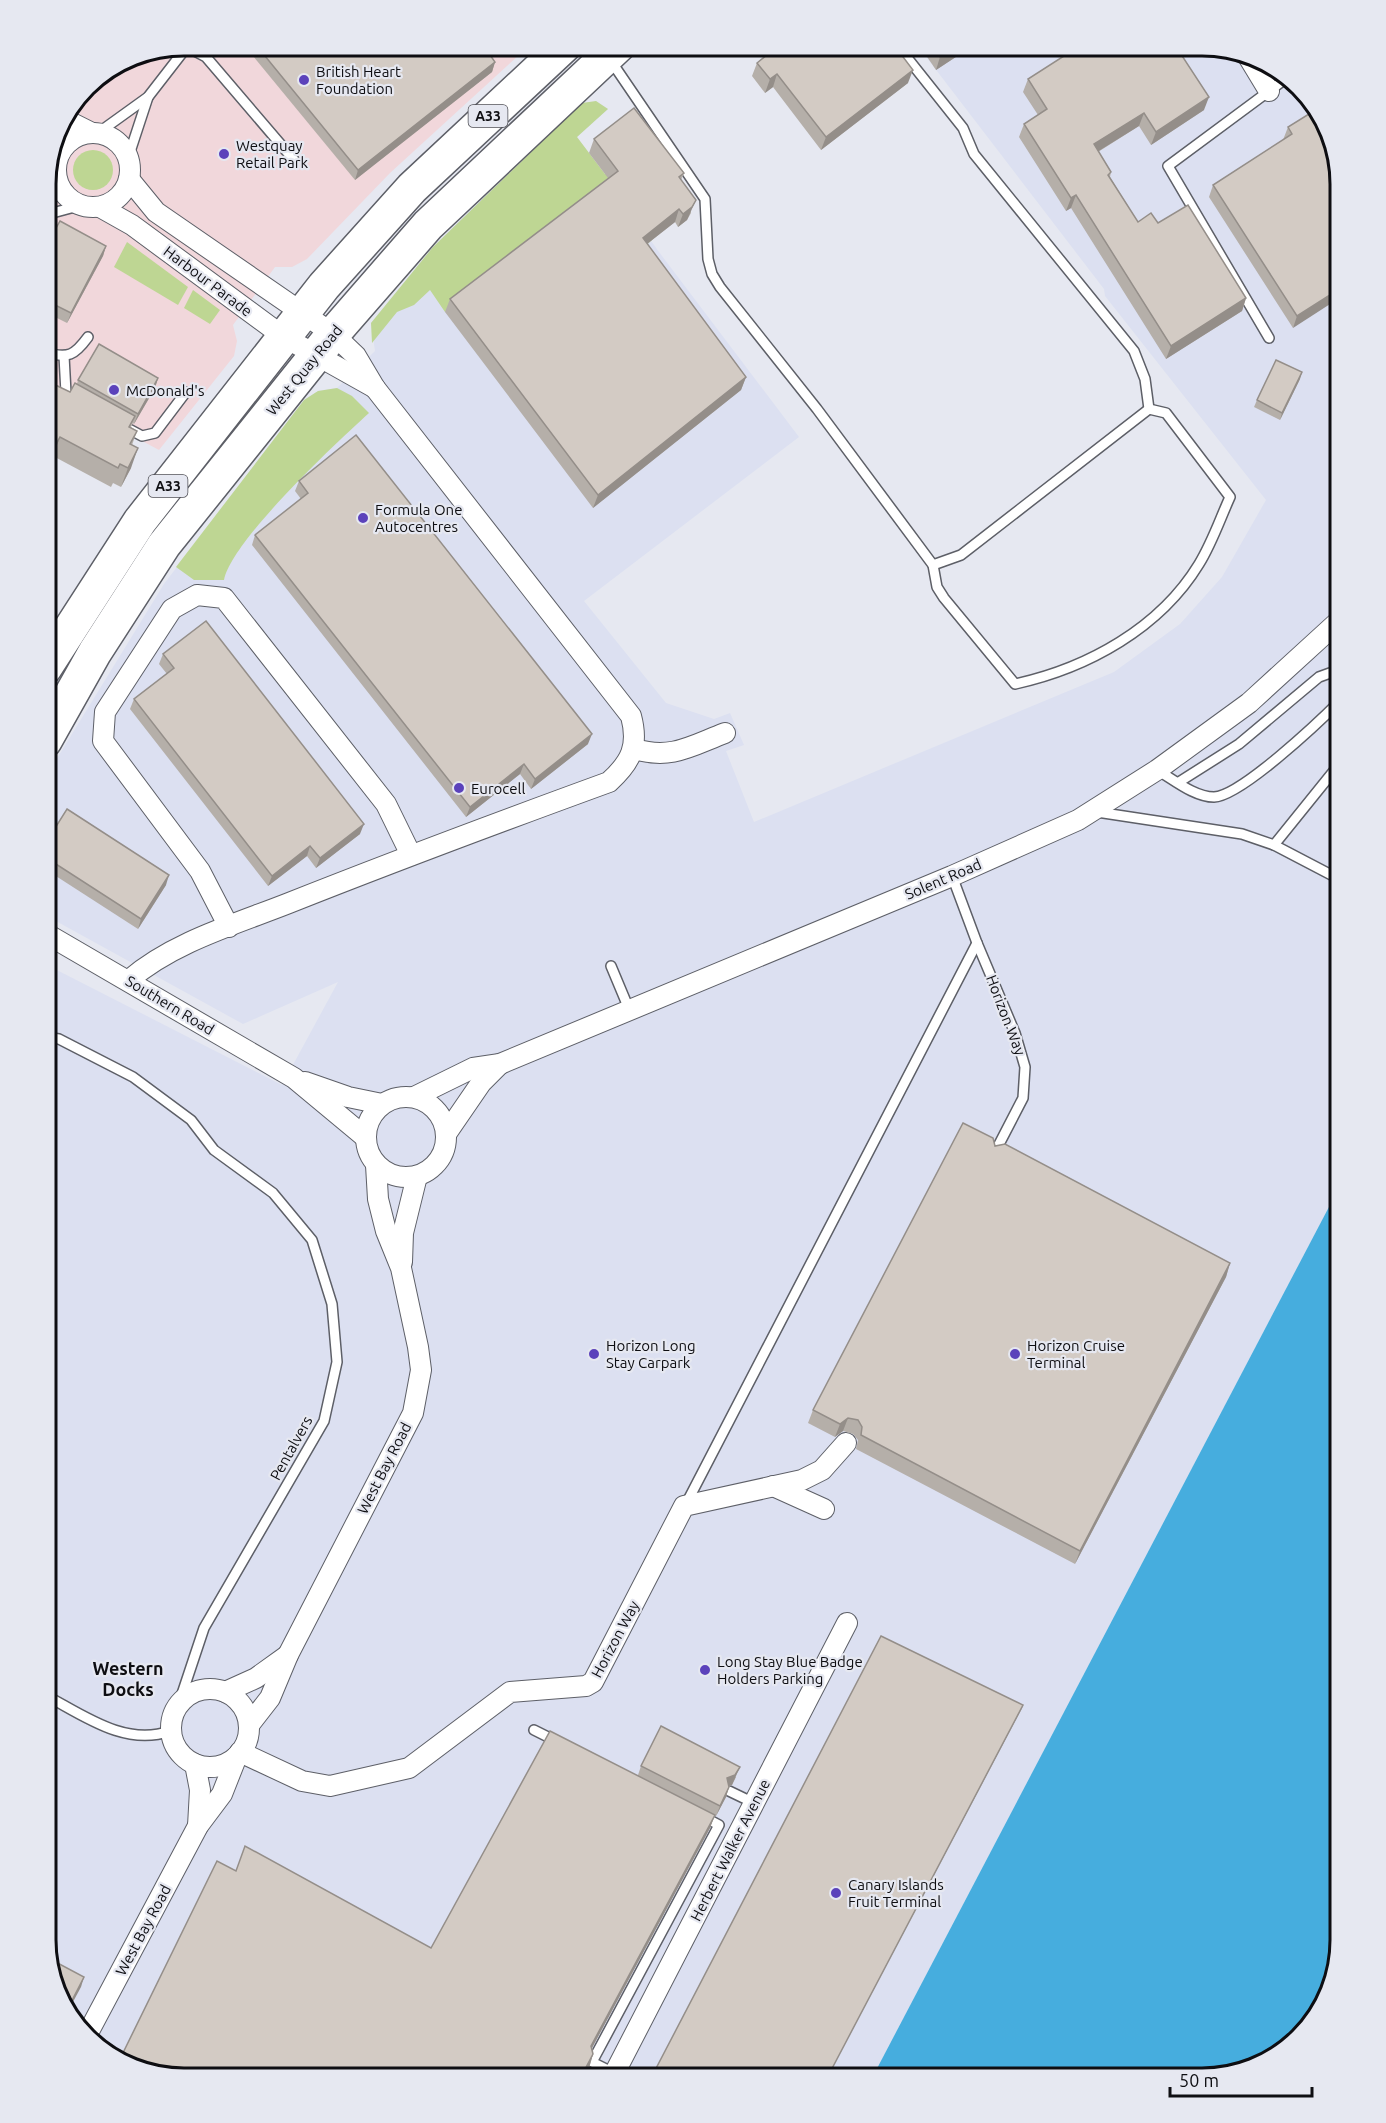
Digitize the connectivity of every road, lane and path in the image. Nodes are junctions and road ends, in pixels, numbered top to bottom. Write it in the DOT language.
graph roads {
  1 [pos="178,56"];
  2 [pos="204,56"];
  3 [pos="553,56"];
  4 [pos="600,56"];
  5 [pos="613,56"];
  6 [pos="906,56"];
  7 [pos="1253,66"];
  8 [pos="1281,82"];
  9 [pos="1269,91"];
  10 [pos="148,97"];
  11 [pos="71,122"];
  12 [pos="95,133"];
  13 [pos="58,158"];
  14 [pos="128,158"];
  15 [pos="294,160"];
  16 [pos="56,174"];
  17 [pos="129,179"];
  18 [pos="91,206"];
  19 [pos="56,213"];
  20 [pos="294,325"];
  21 [pos="88,338"];
  22 [pos="1269,338"];
  23 [pos="324,345"];
  24 [pos="56,355"];
  25 [pos="64,356"];
  26 [pos="375,388"];
  27 [pos="186,392"];
  28 [pos="85,404"];
  29 [pos="1149,409"];
  30 [pos="113,420"];
  31 [pos="933,565"];
  32 [pos="1330,629"];
  33 [pos="56,651"];
  34 [pos="1330,674"];
  35 [pos="1330,711"];
  36 [pos="56,721"];
  37 [pos="725,733"];
  38 [pos="635,749"];
  39 [pos="1156,770"];
  40 [pos="1330,776"];
  41 [pos="1179,782"];
  42 [pos="1092,811"];
  43 [pos="1274,845"];
  44 [pos="411,855"];
  45 [pos="1330,873"];
  46 [pos="952,876"];
  47 [pos="229,927"];
  48 [pos="56,939"];
  49 [pos="977,943"];
  50 [pos="611,966"];
  51 [pos="129,980"];
  52 [pos="629,1009"];
  53 [pos="56,1039"];
  54 [pos="500,1064"];
  55 [pos="294,1078"];
  56 [pos="414,1097"];
  57 [pos="382,1104"];
  58 [pos="446,1134"];
  59 [pos="365,1137"];
  60 [pos="994,1154"];
  61 [pos="376,1165"];
  62 [pos="417,1176"];
  63 [pos="401,1268"];
  64 [pos="846,1443"];
  65 [pos="773,1486"];
  66 [pos="684,1506"];
  67 [pos="824,1509"];
  68 [pos="848,1623"];
  69 [pos="288,1655"];
  70 [pos="225,1692"];
  71 [pos="56,1701"];
  72 [pos="179,1703"];
  73 [pos="249,1725"];
  74 [pos="534,1730"];
  75 [pos="170,1731"];
  76 [pos="565,1746"];
  77 [pos="239,1754"];
  78 [pos="195,1764"];
  79 [pos="729,1791"];
  80 [pos="754,1803"];
  81 [pos="688,1809"];
  82 [pos="198,1826"];
  83 [pos="91,2028"];
  84 [pos="600,2067"];
  85 [pos="617,2067"];
  1 -- 10 [label="lane"];
  2 -- 15 [label="lane"];
  3 -- 20 [label="highway, A33"];
  4 -- 23 [label="highway, West Quay Road / A33"];
  5 -- 31 [label="lane"];
  6 -- 29 [label="lane"];
  7 -- 9 [label="street"];
  8 -- 9 [label="lane"];
  9 -- 22 [label="lane"];
  10 -- 12 [label="lane"];
  10 -- 14 [label="lane"];
  11 -- 12 [label="street"];
  12 -- 13 [label="street"];
  12 -- 14 [label="street"];
  14 -- 17 [label="street"];
  16 -- 18 [label="street"];
  17 -- 18 [label="street"];
  17 -- 20 [label="street, Harbour Parade"];
  18 -- 19 [label="lane"];
  18 -- 20 [label="street, Harbour Parade"];
  20 -- 23 [label="street, Harbour Parade"];
  20 -- 23 [label="street, Harbour Parade"];
  20 -- 33 [label="highway, A33"];
  21 -- 25 [label="lane"];
  23 -- 26 [label="street"];
  23 -- 26 [label="street"];
  23 -- 36 [label="highway, West Quay Road / A33"];
  24 -- 25 [label="lane"];
  25 -- 28 [label="lane"];
  26 -- 38 [label="street"];
  27 -- 30 [label="lane"];
  29 -- 31 [label="lane"];
  29 -- 31 [label="lane"];
  32 -- 39 [label="street, Solent Road"];
  34 -- 41 [label="lane"];
  35 -- 41 [label="lane"];
  37 -- 38 [label="street"];
  38 -- 44 [label="street"];
  39 -- 41 [label="lane"];
  39 -- 42 [label="street, Solent Road"];
  40 -- 43 [label="lane"];
  42 -- 43 [label="lane"];
  42 -- 46 [label="street, Solent Road"];
  43 -- 45 [label="lane"];
  44 -- 47 [label="street"];
  44 -- 47 [label="street"];
  46 -- 49 [label="lane, Horizon Way"];
  46 -- 52 [label="street, Solent Road"];
  47 -- 51 [label="street"];
  48 -- 51 [label="street, Southern Road"];
  49 -- 60 [label="lane, Horizon Way"];
  49 -- 66 [label="lane"];
  50 -- 52 [label="lane"];
  51 -- 55 [label="street, Southern Road"];
  52 -- 54 [label="street, Solent Road"];
  53 -- 72 [label="lane, Pentalvers"];
  54 -- 56 [label="street, Solent Road"];
  54 -- 58 [label="street, Solent Road"];
  55 -- 57 [label="street, Southern Road"];
  55 -- 59 [label="street, Southern Road"];
  56 -- 57 [label="street"];
  56 -- 58 [label="street"];
  57 -- 59 [label="street"];
  58 -- 62 [label="street"];
  59 -- 61 [label="street"];
  61 -- 62 [label="street"];
  61 -- 63 [label="street, West Bay Road"];
  62 -- 63 [label="street, West Bay Road"];
  63 -- 69 [label="street, West Bay Road"];
  64 -- 65 [label="street"];
  65 -- 66 [label="street"];
  65 -- 67 [label="street"];
  66 -- 77 [label="street, Horizon Way"];
  68 -- 80 [label="street, Herbert Walker Avenue"];
  69 -- 70 [label="street, West Bay Road"];
  69 -- 73 [label="street, West Bay Road"];
  70 -- 72 [label="street"];
  70 -- 73 [label="street"];
  71 -- 75 [label="lane"];
  72 -- 75 [label="street"];
  73 -- 77 [label="street"];
  74 -- 76 [label="lane"];
  75 -- 78 [label="street"];
  77 -- 78 [label="street"];
  77 -- 82 [label="street, West Bay Road"];
  78 -- 82 [label="street, West Bay Road"];
  79 -- 80 [label="lane"];
  80 -- 85 [label="street, Herbert Walker Avenue"];
  81 -- 84 [label="lane"];
  82 -- 83 [label="street, West Bay Road"];
}
